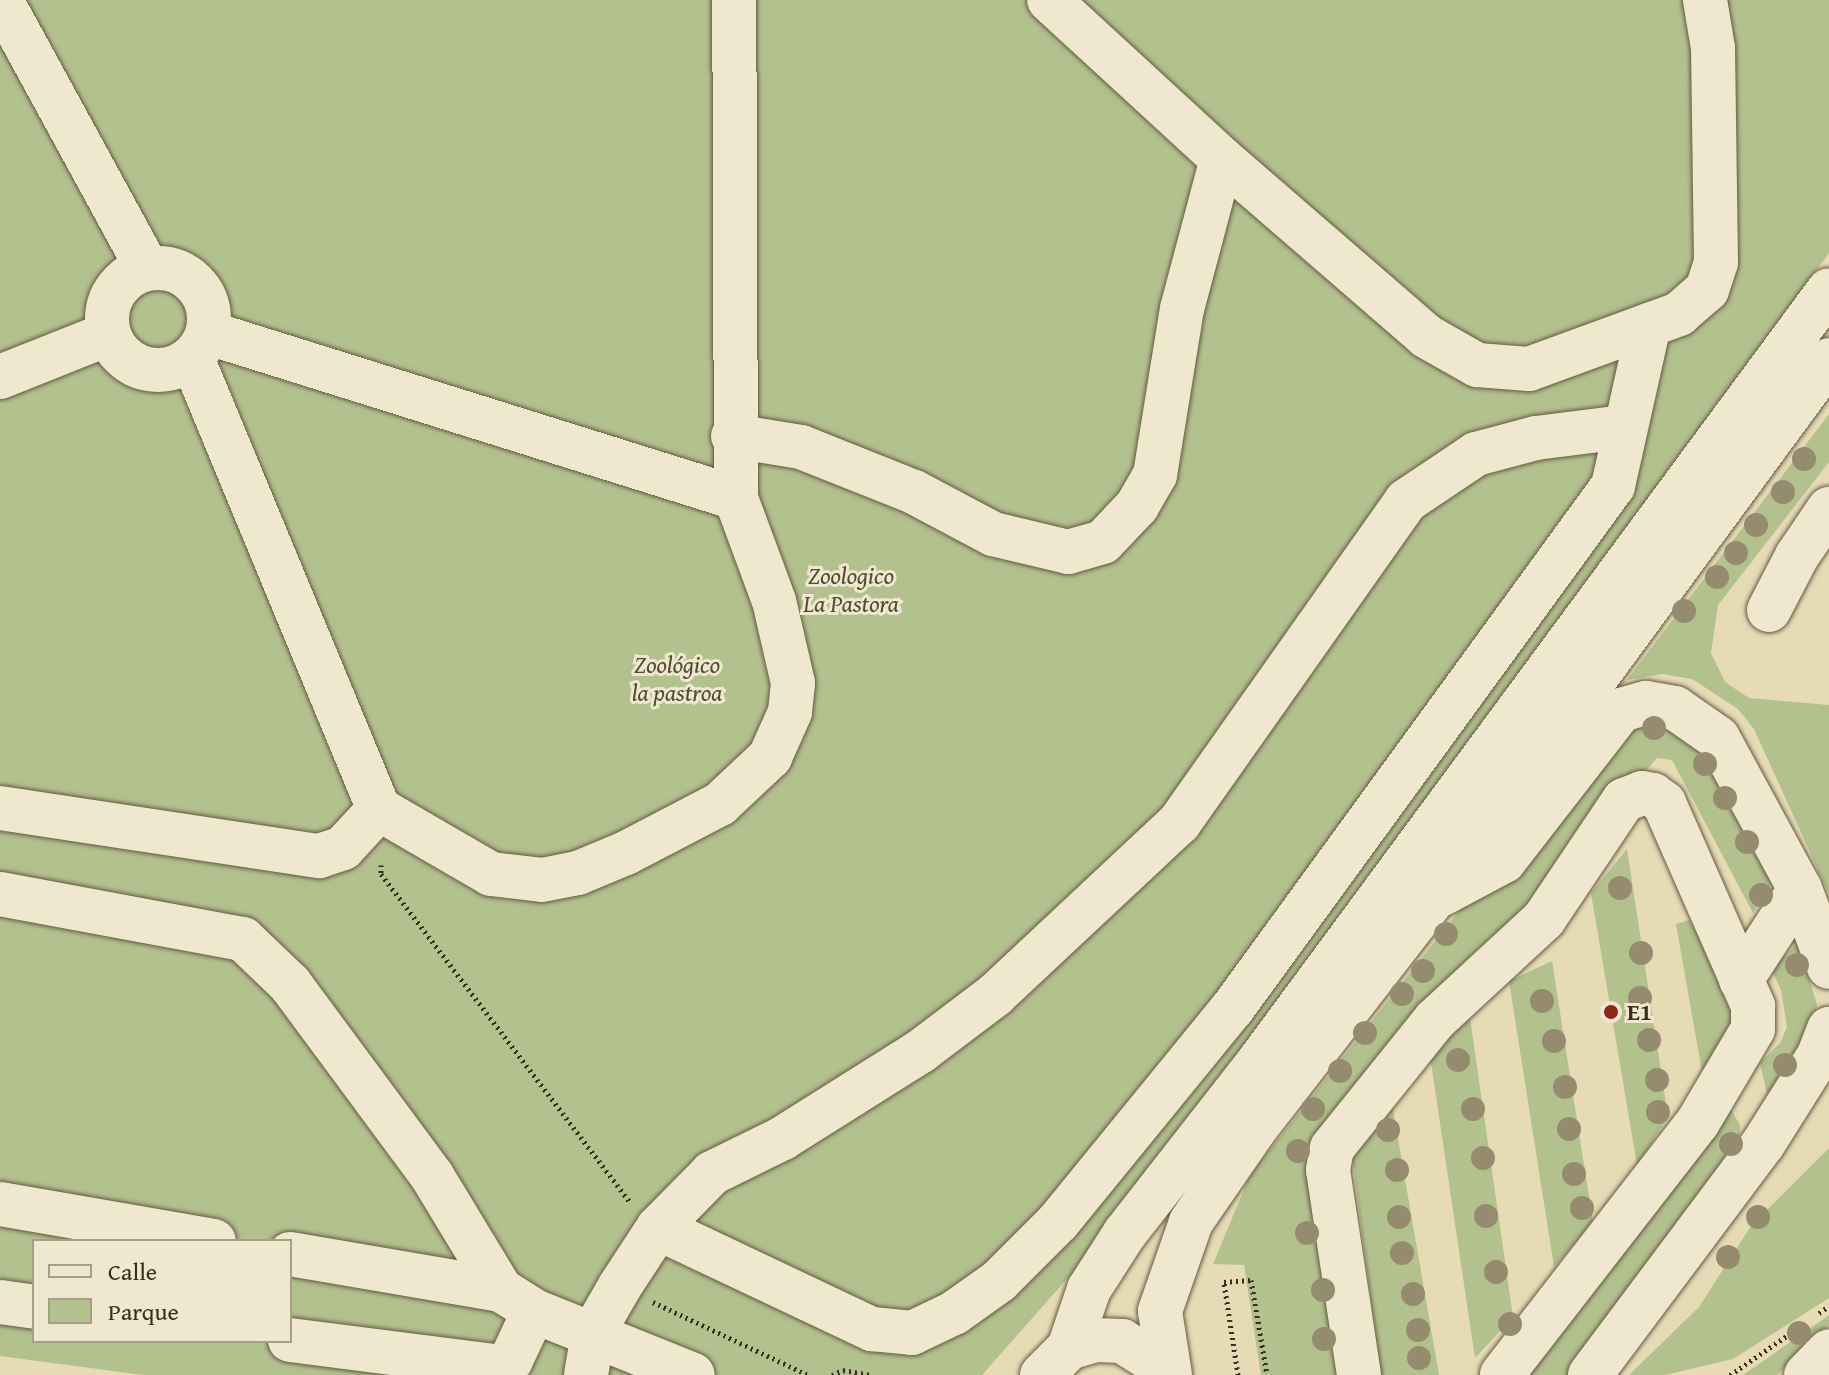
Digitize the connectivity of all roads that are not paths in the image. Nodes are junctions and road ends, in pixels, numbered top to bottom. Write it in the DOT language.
graph roads {
  1 [pos="1,0"];
  2 [pos="734,0"];
  3 [pos="1049,0"];
  4 [pos="1705,0"];
  5 [pos="1222,159"];
  6 [pos="147,268"];
  7 [pos="1829,290"];
  8 [pos="1649,325"];
  9 [pos="108,334"];
  10 [pos="200,346"];
  11 [pos="1829,360"];
  12 [pos="0,377"];
  13 [pos="1623,427"];
  14 [pos="733,436"];
  15 [pos="736,498"];
  16 [pos="1829,509"];
  17 [pos="1769,610"];
  18 [pos="0,808"];
  19 [pos="379,809"];
  20 [pos="1800,889"];
  21 [pos="0,894"];
  22 [pos="1435,897"];
  23 [pos="1829,967"];
  24 [pos="1741,980"];
  25 [pos="1829,1029"];
  26 [pos="1727,1073"];
  27 [pos="1763,1144"];
  28 [pos="0,1204"];
  29 [pos="658,1228"];
  30 [pos="202,1239"];
  31 [pos="292,1254"];
  32 [pos="518,1301"];
  33 [pos="0,1302"];
  34 [pos="32,1307"];
  35 [pos="1809,1335"];
  36 [pos="292,1340"];
  37 [pos="590,1354"];
  38 [pos="1056,1362"];
  39 [pos="1168,1372"];
  40 [pos="693,1375"];
  41 [pos="1359,1375"];
  42 [pos="1502,1375"];
  43 [pos="1590,1375"];
  44 [pos="1806,1375"];
  1 -- 6 [label="street"];
  2 -- 14 [label="street"];
  3 -- 5 [label="street"];
  4 -- 8 [label="street"];
  5 -- 8 [label="street"];
  5 -- 14 [label="street"];
  6 -- 9 [label="street"];
  6 -- 10 [label="street"];
  7 -- 38 [label="street"];
  8 -- 13 [label="street"];
  9 -- 10 [label="street"];
  9 -- 12 [label="street"];
  10 -- 15 [label="street"];
  10 -- 19 [label="street"];
  11 -- 22 [label="street"];
  13 -- 29 [label="street"];
  13 -- 29 [label="street"];
  14 -- 15 [label="street"];
  15 -- 19 [label="street"];
  16 -- 17 [label="street"];
  18 -- 19 [label="street"];
  20 -- 22 [label="street"];
  20 -- 23 [label="street"];
  20 -- 24 [label="street"];
  21 -- 32 [label="street"];
  22 -- 39 [label="street"];
  24 -- 26 [label="street"];
  24 -- 41 [label="street"];
  25 -- 27 [label="street"];
  26 -- 27 [label="street"];
  26 -- 42 [label="street"];
  27 -- 43 [label="street"];
  28 -- 30 [label="street"];
  29 -- 37 [label="street"];
  31 -- 32 [label="street"];
  32 -- 36 [label="street"];
  32 -- 37 [label="street"];
  33 -- 34 [label="street"];
  35 -- 44 [label="street"];
  37 -- 40 [label="street"];
  38 -- 39 [label="street"];
}
